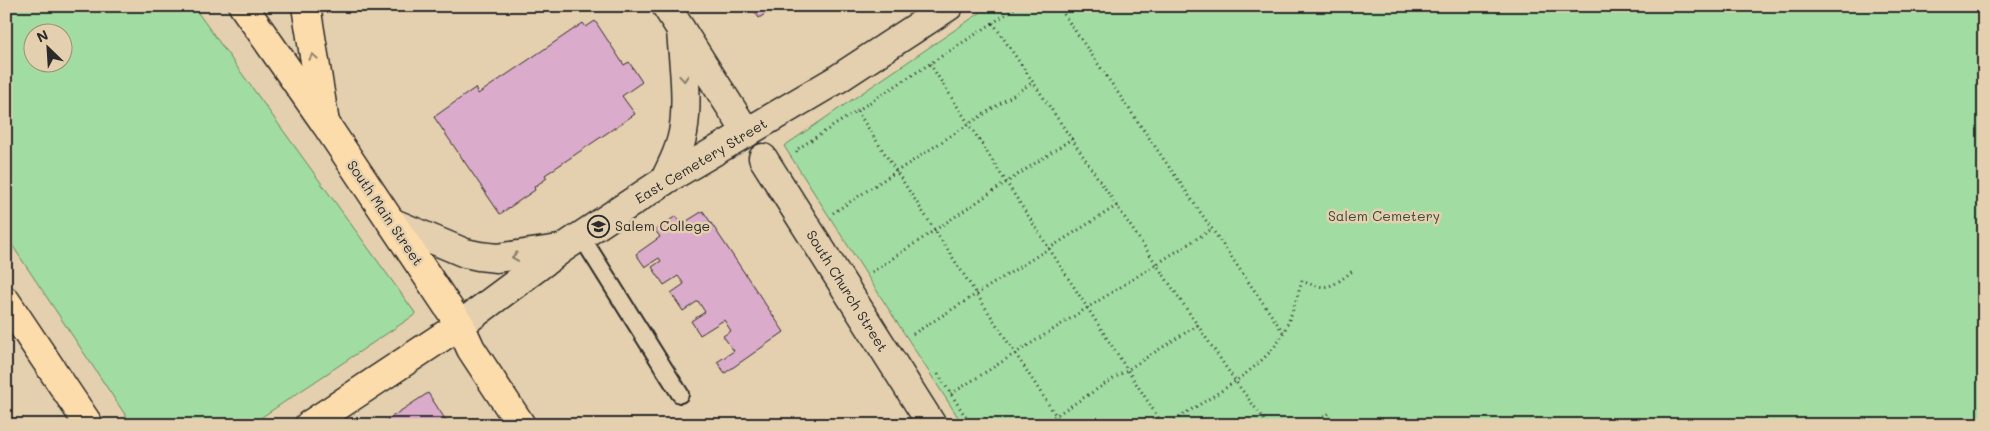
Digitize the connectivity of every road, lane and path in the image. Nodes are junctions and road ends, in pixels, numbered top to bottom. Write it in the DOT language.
graph roads {
  1 [pos="243,6"];
  2 [pos="306,6"];
  3 [pos="666,6"];
  4 [pos="949,6"];
  5 [pos="1018,6"];
  6 [pos="1058,6"];
  7 [pos="993,23"];
  8 [pos="681,30"];
  9 [pos="930,64"];
  10 [pos="1033,82"];
  11 [pos="856,111"];
  12 [pos="325,122"];
  13 [pos="969,124"];
  14 [pos="747,133"];
  15 [pos="1072,138"];
  16 [pos="796,150"];
  17 [pos="763,158"];
  18 [pos="896,171"];
  19 [pos="664,181"];
  20 [pos="1006,182"];
  21 [pos="1118,205"];
  22 [pos="833,213"];
  23 [pos="391,222"];
  24 [pos="1212,229"];
  25 [pos="935,230"];
  26 [pos="572,242"];
  27 [pos="1049,248"];
  28 [pos="1157,266"];
  29 [pos="1355,269"];
  30 [pos="872,272"];
  31 [pos="977,294"];
  32 [pos="6,301"];
  33 [pos="1088,308"];
  34 [pos="1198,324"];
  35 [pos="460,325"];
  36 [pos="1283,332"];
  37 [pos="913,334"];
  38 [pos="1016,353"];
  39 [pos="1127,369"];
  40 [pos="1236,382"];
  41 [pos="680,394"];
  42 [pos="1330,413"];
  43 [pos="1056,415"];
  44 [pos="927,418"];
  45 [pos="89,425"];
  46 [pos="308,425"];
  47 [pos="521,425"];
  48 [pos="1041,425"];
  49 [pos="1062,425"];
  50 [pos="1165,425"];
  51 [pos="1268,425"];
  52 [pos="1312,425"];
  1 -- 12 [label="main road, South Main Street"];
  12 -- 2 [label="main road, one-way"];
  3 -- 8 [label="street"];
  4 -- 14 [label="street, East Cemetery Street"];
  5 -- 7 [label="path"];
  6 -- 24 [label="path"];
  7 -- 9 [label="path"];
  7 -- 10 [label="path"];
  8 -- 14 [label="street"];
  8 -- 19 [label="street, one-way"];
  9 -- 11 [label="path"];
  9 -- 13 [label="path"];
  10 -- 13 [label="path"];
  10 -- 15 [label="path"];
  11 -- 16 [label="path"];
  11 -- 18 [label="path"];
  12 -- 23 [label="main road, South Main Street"];
  13 -- 18 [label="path"];
  13 -- 20 [label="path"];
  14 -- 19 [label="street, East Cemetery Street"];
  15 -- 20 [label="path"];
  15 -- 21 [label="path"];
  17 -- 44 [label="street, South Church Street"];
  18 -- 22 [label="path"];
  18 -- 25 [label="path"];
  19 -- 26 [label="street, East Cemetery Street"];
  20 -- 25 [label="path"];
  20 -- 27 [label="path"];
  21 -- 27 [label="path"];
  21 -- 28 [label="path"];
  26 -- 23 [label="street, one-way"];
  23 -- 35 [label="main road, South Main Street"];
  24 -- 28 [label="path"];
  24 -- 36 [label="path"];
  25 -- 30 [label="path"];
  25 -- 31 [label="path"];
  26 -- 35 [label="street, East Cemetery Street"];
  26 -- 41 [label="lane"];
  27 -- 31 [label="path"];
  27 -- 33 [label="path"];
  28 -- 33 [label="path"];
  28 -- 34 [label="path"];
  29 -- 36 [label="path"];
  31 -- 37 [label="path"];
  31 -- 38 [label="path"];
  32 -- 45 [label="main road"];
  33 -- 38 [label="path"];
  33 -- 39 [label="path"];
  34 -- 39 [label="path"];
  34 -- 40 [label="path"];
  35 -- 46 [label="main road"];
  35 -- 47 [label="main road, South Main Street"];
  36 -- 40 [label="path"];
  38 -- 43 [label="path"];
  38 -- 44 [label="path"];
  39 -- 43 [label="path"];
  39 -- 50 [label="path"];
  40 -- 50 [label="path"];
  40 -- 51 [label="path"];
  42 -- 52 [label="path"];
  43 -- 48 [label="path"];
  43 -- 49 [label="path"];
}
